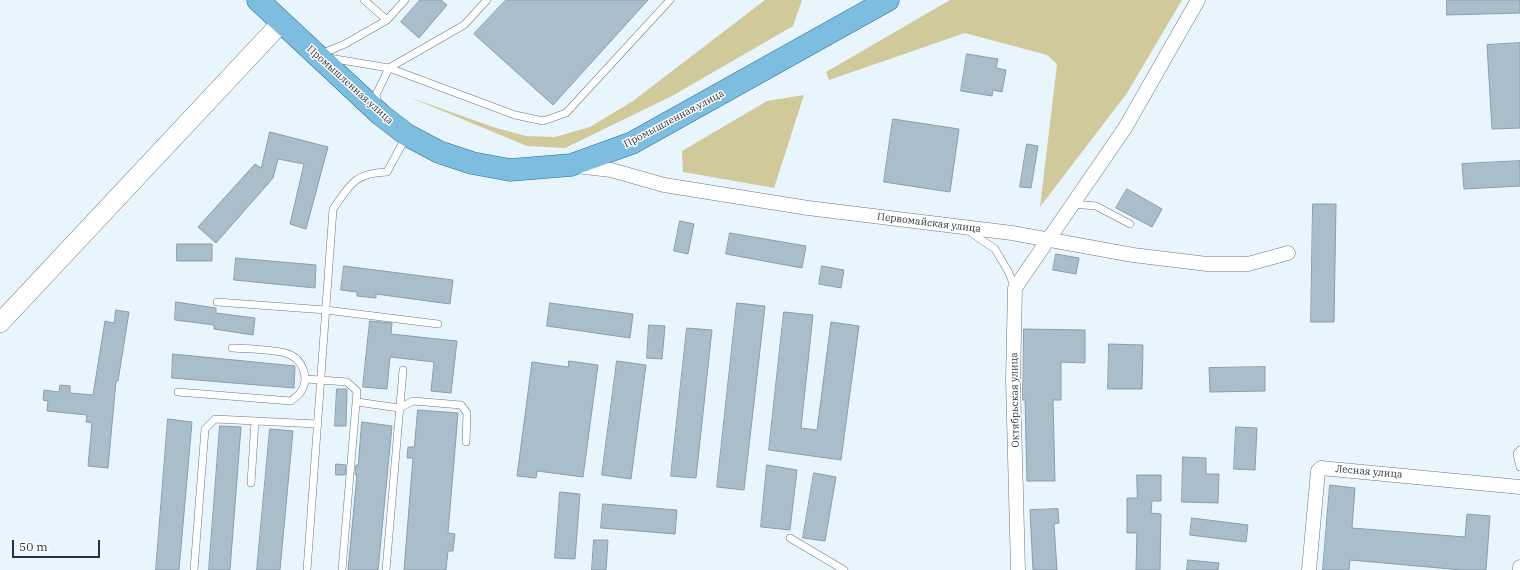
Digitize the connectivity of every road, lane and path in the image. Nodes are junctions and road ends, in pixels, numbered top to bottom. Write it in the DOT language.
graph roads {
  1 [pos="258,0"];
  2 [pos="364,0"];
  3 [pos="405,0"];
  4 [pos="487,0"];
  5 [pos="670,0"];
  6 [pos="888,0"];
  7 [pos="1198,0"];
  8 [pos="387,20"];
  9 [pos="281,23"];
  10 [pos="317,56"];
  11 [pos="389,68"];
  12 [pos="381,115"];
  13 [pos="407,135"];
  14 [pos="571,165"];
  15 [pos="1072,204"];
  16 [pos="1130,224"];
  17 [pos="962,227"];
  18 [pos="1048,241"];
  19 [pos="1288,253"];
  20 [pos="1015,288"];
  21 [pos="217,302"];
  22 [pos="326,310"];
  23 [pos="0,323"];
  24 [pos="438,324"];
  25 [pos="232,348"];
  26 [pos="403,370"];
  27 [pos="306,379"];
  28 [pos="321,379"];
  29 [pos="178,392"];
  30 [pos="357,402"];
  31 [pos="400,408"];
  32 [pos="255,421"];
  33 [pos="317,424"];
  34 [pos="466,442"];
  35 [pos="1520,450"];
  36 [pos="1520,467"];
  37 [pos="251,483"];
  38 [pos="1520,487"];
  39 [pos="790,538"];
  40 [pos="194,570"];
  41 [pos="307,570"];
  42 [pos="342,570"];
  43 [pos="386,570"];
  44 [pos="844,570"];
  45 [pos="1018,570"];
  46 [pos="1309,570"];
  1 -- 9 [label="main road, Промышленная улица"];
  2 -- 8 [label="lane"];
  3 -- 8 [label="lane"];
  4 -- 11 [label="lane"];
  5 -- 11 [label="lane"];
  6 -- 14 [label="main road, Промышленная улица"];
  7 -- 15 [label="street"];
  8 -- 10 [label="lane"];
  9 -- 10 [label="main road, Промышленная улица"];
  9 -- 23 [label="main road"];
  10 -- 11 [label="lane"];
  10 -- 12 [label="main road, Промышленная улица"];
  11 -- 12 [label="lane"];
  12 -- 13 [label="main road, Промышленная улица"];
  13 -- 14 [label="main road, Промышленная улица"];
  13 -- 22 [label="lane"];
  14 -- 17 [label="street, Первомайская улица"];
  15 -- 16 [label="lane"];
  15 -- 18 [label="street"];
  17 -- 18 [label="street, Первомайская улица"];
  17 -- 20 [label="lane"];
  18 -- 19 [label="street, Первомайская улица"];
  18 -- 20 [label="street"];
  20 -- 45 [label="street, Октябрьская улица"];
  21 -- 22 [label="lane"];
  22 -- 24 [label="lane"];
  22 -- 28 [label="lane"];
  25 -- 27 [label="lane"];
  26 -- 31 [label="lane"];
  27 -- 28 [label="lane"];
  27 -- 29 [label="lane"];
  28 -- 30 [label="lane"];
  28 -- 33 [label="lane"];
  30 -- 31 [label="lane"];
  30 -- 42 [label="lane"];
  31 -- 34 [label="lane"];
  31 -- 43 [label="lane"];
  32 -- 33 [label="lane"];
  32 -- 37 [label="lane"];
  32 -- 40 [label="lane"];
  33 -- 41 [label="lane"];
  35 -- 36 [label="lane"];
  38 -- 46 [label="street, Лесная улица"];
  39 -- 44 [label="lane"];
}
